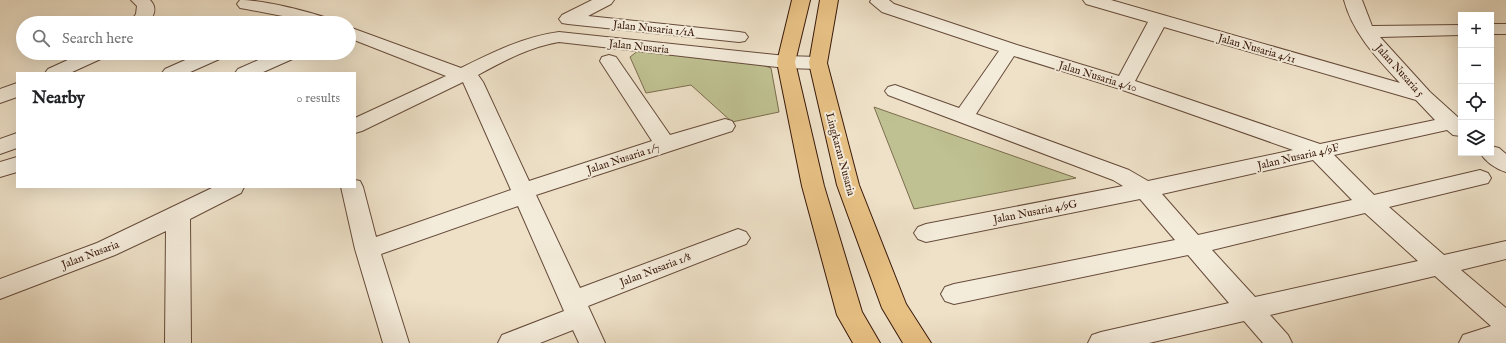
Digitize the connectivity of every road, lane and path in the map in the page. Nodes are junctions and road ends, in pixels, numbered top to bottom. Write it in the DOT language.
graph roads {
  1 [pos="140,0"];
  2 [pos="605,0"];
  3 [pos="801,0"];
  4 [pos="829,0"];
  5 [pos="1092,0"];
  6 [pos="1353,0"];
  7 [pos="880,1"];
  8 [pos="246,4"];
  9 [pos="1150,11"];
  10 [pos="302,15"];
  11 [pos="144,16"];
  12 [pos="568,19"];
  13 [pos="1494,29"];
  14 [pos="1506,29"];
  15 [pos="1458,30"];
  16 [pos="1367,32"];
  17 [pos="356,35"];
  18 [pos="739,37"];
  19 [pos="543,38"];
  20 [pos="1010,49"];
  21 [pos="83,60"];
  22 [pos="201,60"];
  23 [pos="274,60"];
  24 [pos="609,61"];
  25 [pos="786,62"];
  26 [pos="818,63"];
  27 [pos="57,72"];
  28 [pos="174,72"];
  29 [pos="247,72"];
  30 [pos="464,74"];
  31 [pos="1124,84"];
  32 [pos="16,90"];
  33 [pos="895,90"];
  34 [pos="1422,96"];
  35 [pos="0,97"];
  36 [pos="964,116"];
  37 [pos="356,126"];
  38 [pos="725,126"];
  39 [pos="1456,127"];
  40 [pos="16,140"];
  41 [pos="665,144"];
  42 [pos="0,147"];
  43 [pos="1317,151"];
  44 [pos="1494,155"];
  45 [pos="16,164"];
  46 [pos="1506,165"];
  47 [pos="0,170"];
  48 [pos="1480,178"];
  49 [pos="231,188"];
  50 [pos="352,188"];
  51 [pos="1145,190"];
  52 [pos="523,193"];
  53 [pos="1370,204"];
  54 [pos="178,215"];
  55 [pos="926,233"];
  56 [pos="738,238"];
  57 [pos="1193,245"];
  58 [pos="367,249"];
  59 [pos="1506,250"];
  60 [pos="1440,266"];
  61 [pos="0,289"];
  62 [pos="954,294"];
  63 [pos="576,309"];
  64 [pos="1250,310"];
  65 [pos="1506,324"];
  66 [pos="1506,333"];
  67 [pos="178,343"];
  68 [pos="396,343"];
  69 [pos="511,343"];
  70 [pos="592,343"];
  71 [pos="866,343"];
  72 [pos="918,343"];
  73 [pos="1101,343"];
  74 [pos="1279,343"];
  75 [pos="1472,343"];
  1 -- 11 [label="street"];
  2 -- 12 [label="street"];
  3 -- 25 [label="main road"];
  4 -- 26 [label="main road, Lingkaran Nusaria"];
  5 -- 9 [label="street, Jalan Nusaria 4/11"];
  6 -- 16 [label="street, Jalan Nusaria 5"];
  7 -- 20 [label="street, Jalan Nusaria 4/10"];
  8 -- 10 [label="street"];
  9 -- 31 [label="street"];
  9 -- 34 [label="street, Jalan Nusaria 4/11"];
  12 -- 18 [label="street, Jalan Nusaria 1/1A"];
  12 -- 19 [label="street"];
  13 -- 14 [label="street"];
  15 -- 16 [label="street"];
  16 -- 34 [label="street, Jalan Nusaria 5"];
  17 -- 30 [label="street"];
  19 -- 25 [label="street, Jalan Nusaria"];
  19 -- 30 [label="street, Jalan Nusaria"];
  20 -- 31 [label="street, Jalan Nusaria 4/10"];
  20 -- 36 [label="street"];
  21 -- 27 [label="street"];
  22 -- 28 [label="street"];
  23 -- 29 [label="street"];
  24 -- 41 [label="street"];
  25 -- 26 [label="street, Jalan Nusaria"];
  25 -- 71 [label="main road"];
  26 -- 72 [label="main road, Lingkaran Nusaria"];
  30 -- 37 [label="street, Jalan Nusaria"];
  30 -- 52 [label="street"];
  31 -- 43 [label="street, Jalan Nusaria 4/10"];
  32 -- 35 [label="street"];
  33 -- 36 [label="street"];
  34 -- 39 [label="street, Jalan Nusaria 5"];
  36 -- 51 [label="street"];
  38 -- 41 [label="street, Jalan Nusaria 1/7"];
  39 -- 43 [label="street, Jalan Nusaria 4/9F"];
  40 -- 42 [label="street"];
  41 -- 52 [label="street, Jalan Nusaria 1/7"];
  43 -- 51 [label="street, Jalan Nusaria 4/9F"];
  43 -- 53 [label="street"];
  44 -- 46 [label="street"];
  45 -- 47 [label="street"];
  48 -- 53 [label="street"];
  49 -- 54 [label="street, Jalan Nusaria"];
  50 -- 58 [label="street"];
  51 -- 55 [label="street, Jalan Nusaria 4/9G"];
  51 -- 57 [label="street"];
  52 -- 58 [label="street, Jalan Nusaria 1/7"];
  52 -- 63 [label="street"];
  53 -- 57 [label="street"];
  53 -- 60 [label="street"];
  54 -- 61 [label="street, Jalan Nusaria"];
  54 -- 67 [label="street"];
  56 -- 63 [label="street, Jalan Nusaria 1/8"];
  57 -- 62 [label="street"];
  57 -- 64 [label="street"];
  58 -- 68 [label="street"];
  59 -- 60 [label="street"];
  60 -- 64 [label="street"];
  60 -- 65 [label="street"];
  63 -- 69 [label="street, Jalan Nusaria 1/8"];
  63 -- 70 [label="street"];
  64 -- 73 [label="street"];
  64 -- 74 [label="street"];
  66 -- 75 [label="street"];
}
